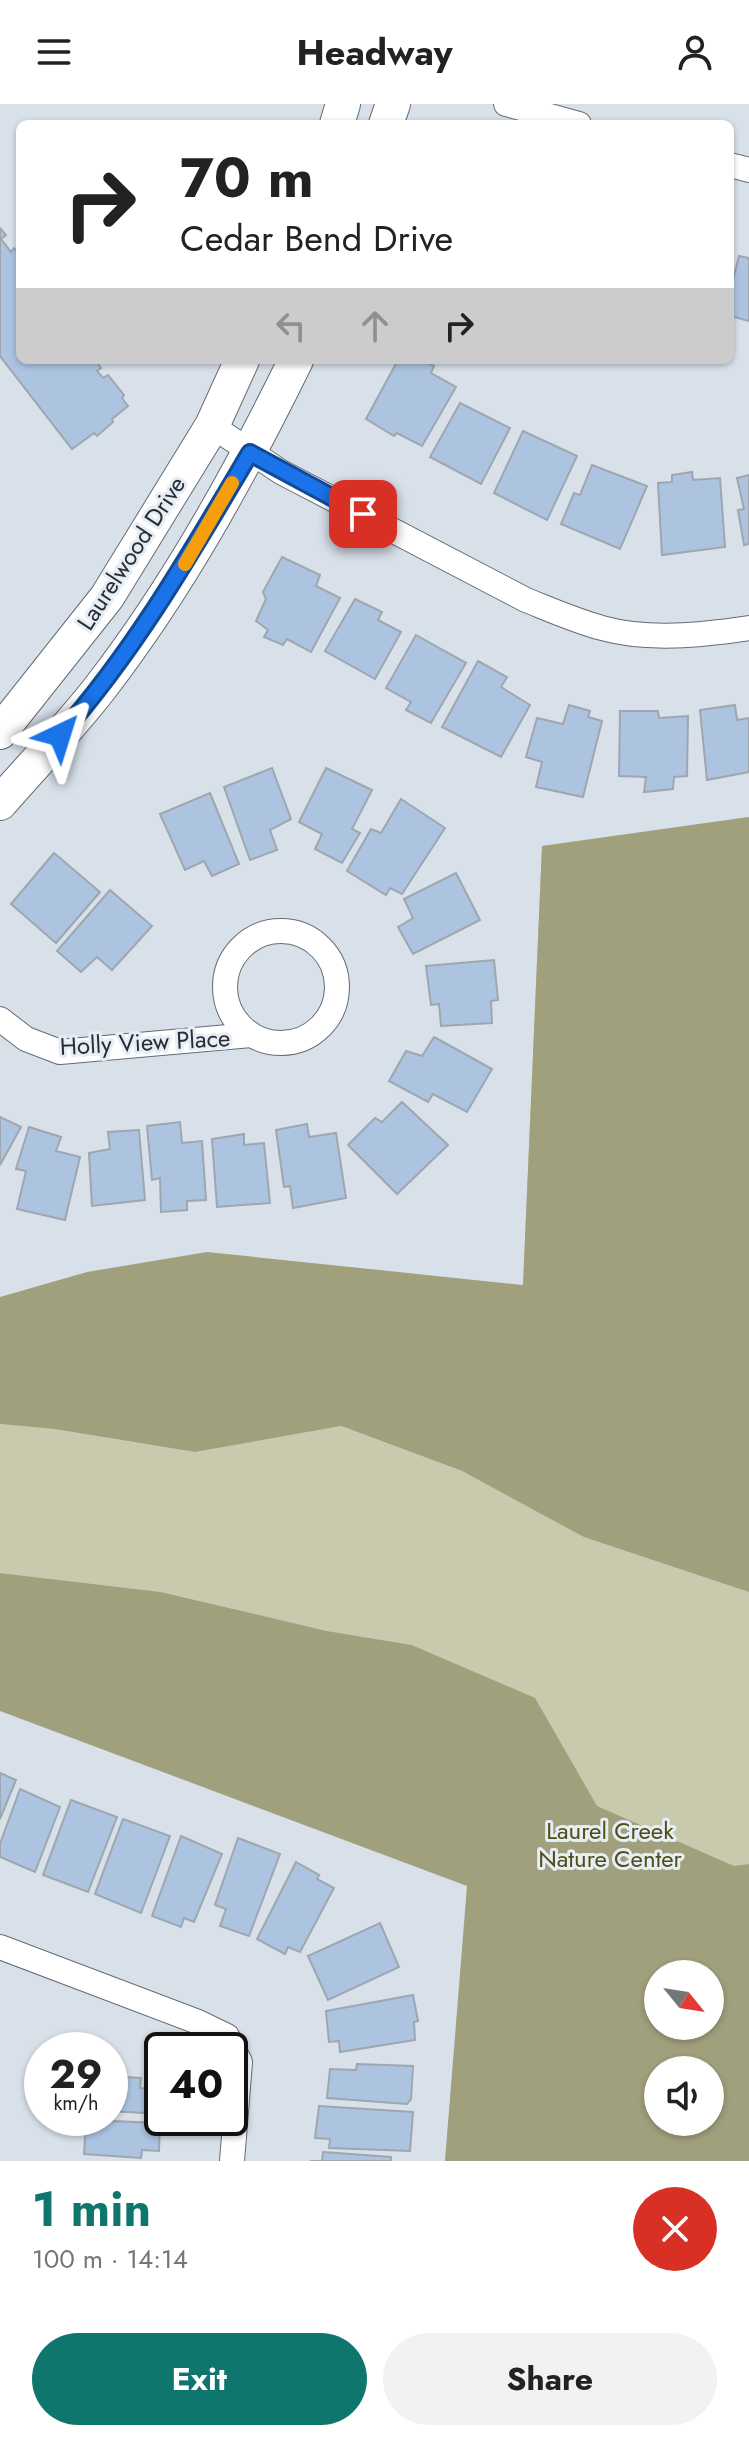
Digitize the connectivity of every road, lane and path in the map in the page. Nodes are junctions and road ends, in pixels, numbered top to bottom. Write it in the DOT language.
graph roads {
  1 [pos="506,104"];
  2 [pos="564,120"];
  3 [pos="240,364"];
  4 [pos="294,364"];
  5 [pos="212,426"];
  6 [pos="250,453"];
  7 [pos="749,628"];
  8 [pos="0,732"];
  9 [pos="0,803"];
  10 [pos="0,1019"];
  11 [pos="251,1035"];
  12 [pos="0,1947"];
  13 [pos="232,2161"];
  1 -- 2 [label="street"];
  3 -- 5 [label="street, Laurelwood Drive"];
  4 -- 6 [label="street, Laurelwood Drive"];
  5 -- 6 [label="street"];
  5 -- 8 [label="street, Laurelwood Drive"];
  6 -- 7 [label="street"];
  6 -- 9 [label="street, Laurelwood Drive"];
  10 -- 11 [label="street, Holly View Place"];
  11 -- 11 [label="street, Holly View Place"];
  12 -- 13 [label="street"];
}
